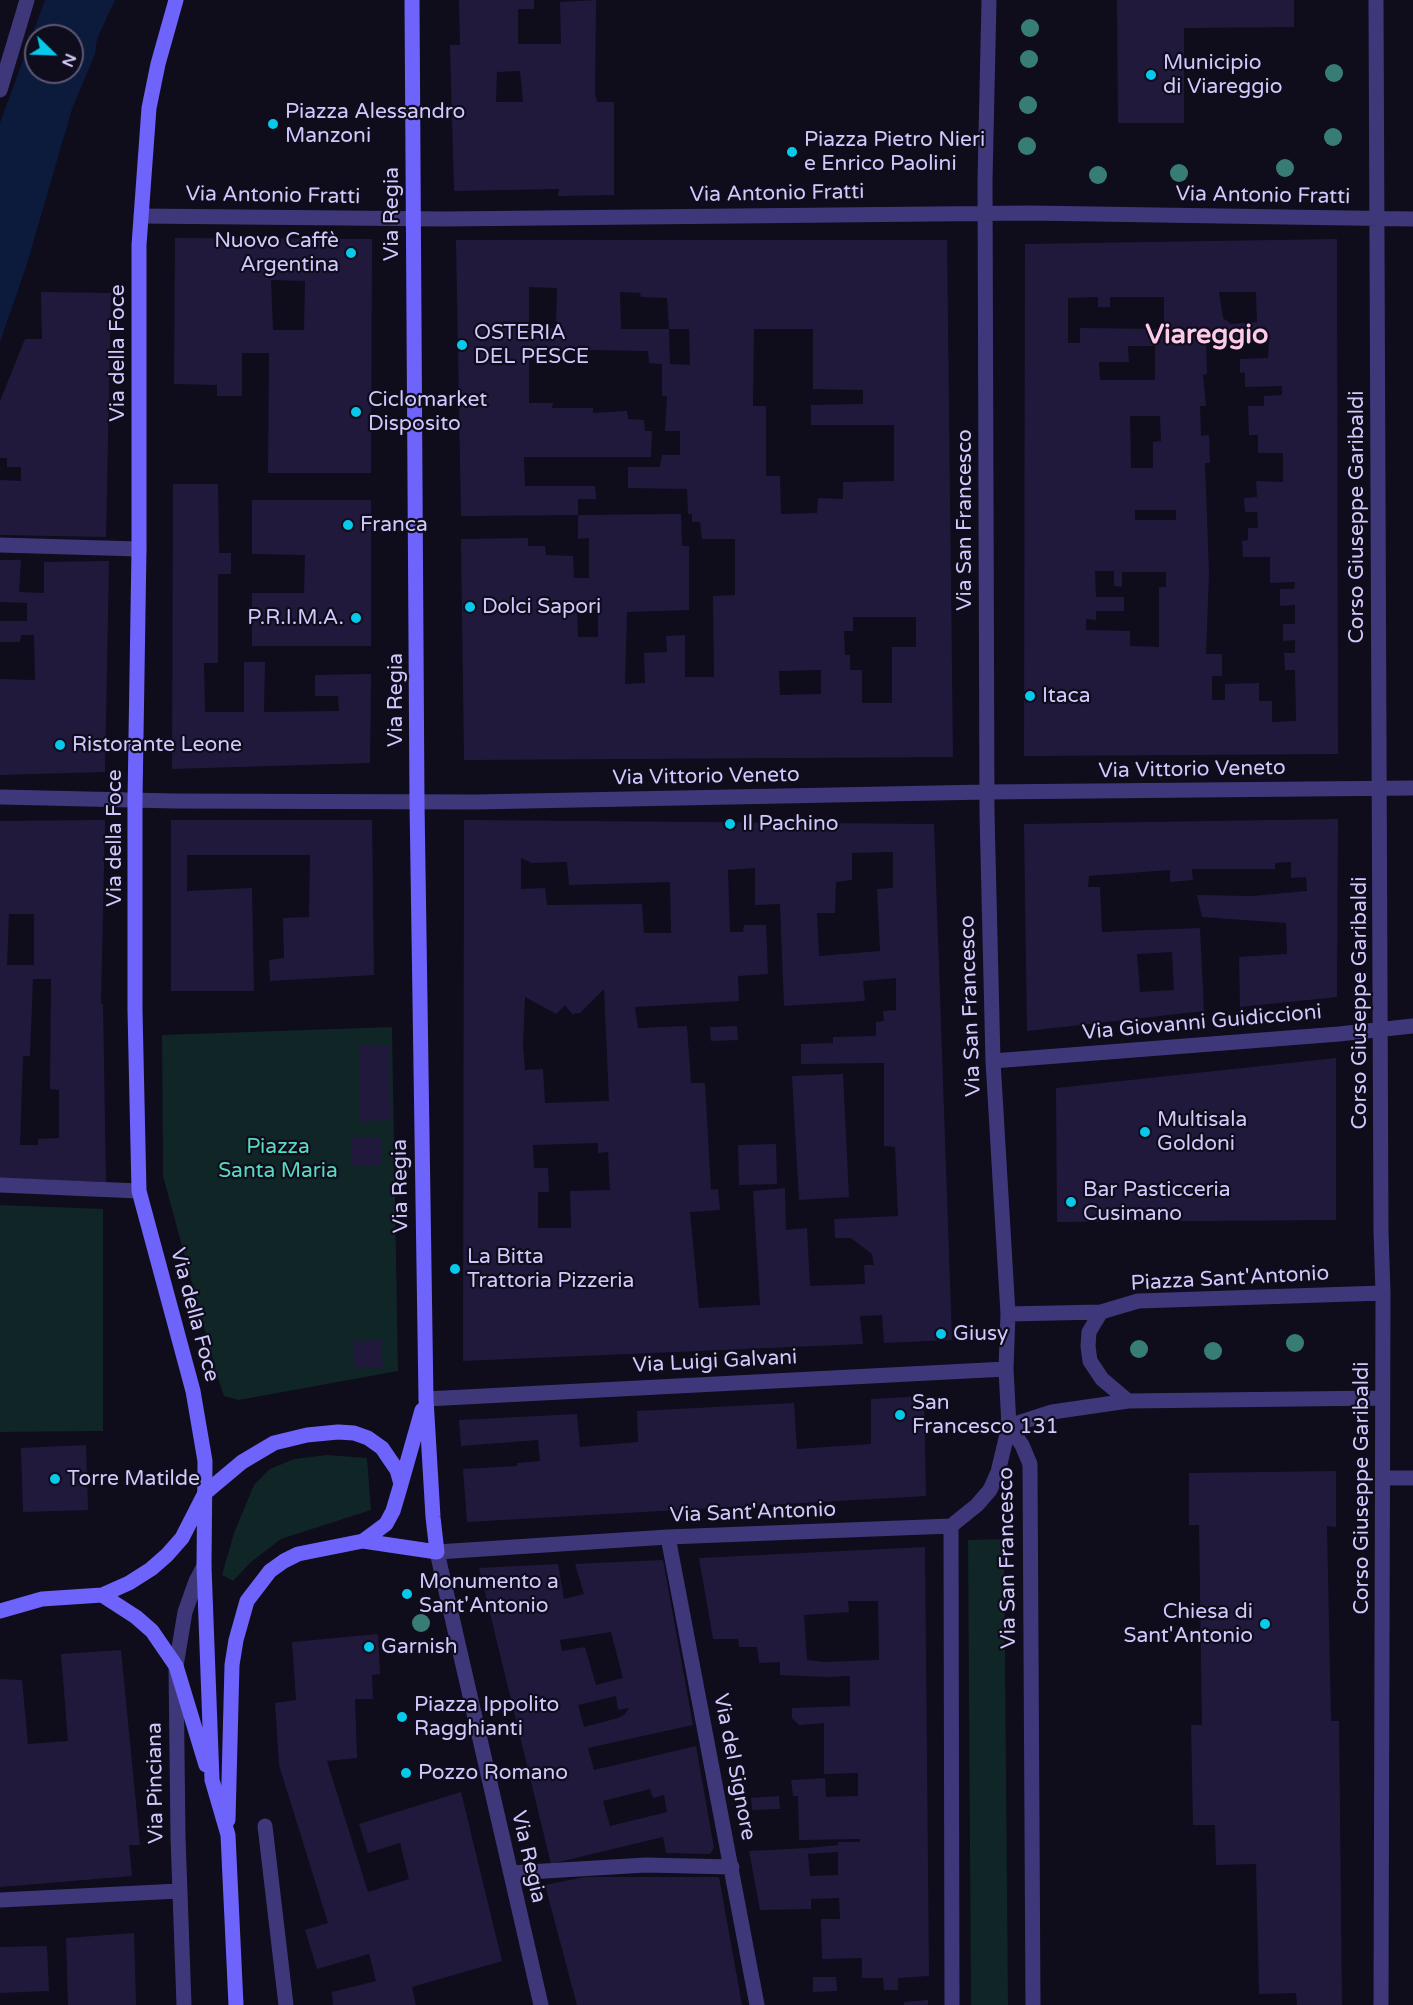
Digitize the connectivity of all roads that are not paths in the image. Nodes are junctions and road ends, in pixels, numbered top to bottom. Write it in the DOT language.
graph roads {
  1 [pos="27,0"];
  2 [pos="176,0"];
  3 [pos="412,0"];
  4 [pos="989,0"];
  5 [pos="1376,0"];
  6 [pos="0,90"];
  7 [pos="986,213"];
  8 [pos="141,216"];
  9 [pos="414,219"];
  10 [pos="1377,219"];
  11 [pos="1413,219"];
  12 [pos="0,545"];
  13 [pos="140,549"];
  14 [pos="1413,788"];
  15 [pos="1380,789"];
  16 [pos="987,792"];
  17 [pos="0,797"];
  18 [pos="135,800"];
  19 [pos="417,802"];
  20 [pos="1413,1026"];
  21 [pos="1381,1029"];
  22 [pos="993,1061"];
  23 [pos="0,1185"];
  24 [pos="139,1191"];
  25 [pos="1383,1293"];
  26 [pos="1101,1312"];
  27 [pos="1008,1314"];
  28 [pos="1006,1369"];
  29 [pos="1383,1398"];
  30 [pos="426,1399"];
  31 [pos="1128,1401"];
  32 [pos="1009,1426"];
  33 [pos="1384,1478"];
  34 [pos="1413,1478"];
  35 [pos="401,1485"];
  36 [pos="205,1493"];
  37 [pos="951,1526"];
  38 [pos="668,1538"];
  39 [pos="363,1541"];
  40 [pos="437,1552"];
  41 [pos="204,1566"];
  42 [pos="102,1595"];
  43 [pos="0,1611"];
  44 [pos="176,1666"];
  45 [pos="212,1780"];
  46 [pos="265,1826"];
  47 [pos="228,1835"];
  48 [pos="732,1867"];
  49 [pos="511,1873"];
  50 [pos="179,1891"];
  51 [pos="0,1900"];
  52 [pos="184,2005"];
  53 [pos="236,2005"];
  54 [pos="286,2005"];
  55 [pos="541,2005"];
  56 [pos="757,2005"];
  57 [pos="952,2005"];
  58 [pos="1033,2005"];
  59 [pos="1381,2005"];
  1 -- 6 [label="street"];
  2 -- 8 [label="street, Via della Foce"];
  3 -- 9 [label="street, Via Regia"];
  4 -- 7 [label="street, Via San Francesco"];
  5 -- 10 [label="street, Corso Giuseppe Garibaldi"];
  7 -- 9 [label="street, Via Antonio Fratti"];
  7 -- 10 [label="street, Via Antonio Fratti"];
  7 -- 16 [label="street, Via San Francesco"];
  8 -- 9 [label="street, Via Antonio Fratti"];
  8 -- 13 [label="street, Via della Foce"];
  9 -- 19 [label="street, Via Regia"];
  10 -- 11 [label="street, Via Antonio Fratti"];
  10 -- 15 [label="street, Corso Giuseppe Garibaldi"];
  12 -- 13 [label="street"];
  13 -- 18 [label="street, Via della Foce"];
  14 -- 15 [label="street, Via Vittorio Veneto"];
  15 -- 16 [label="street, Via Vittorio Veneto"];
  15 -- 21 [label="street, Corso Giuseppe Garibaldi"];
  16 -- 19 [label="street, Via Vittorio Veneto"];
  16 -- 22 [label="street, Via San Francesco"];
  17 -- 18 [label="street, Via Vittorio Veneto"];
  18 -- 19 [label="street, Via Vittorio Veneto"];
  18 -- 24 [label="street, Via della Foce"];
  19 -- 30 [label="street, Via Regia"];
  20 -- 21 [label="street, Via Giovanni Guidiccioni"];
  21 -- 22 [label="street, Via Giovanni Guidiccioni"];
  21 -- 25 [label="street, Corso Giuseppe Garibaldi"];
  22 -- 27 [label="street, Via San Francesco"];
  23 -- 24 [label="street"];
  24 -- 36 [label="street, Via della Foce"];
  25 -- 26 [label="street, Piazza Sant'Antonio"];
  25 -- 29 [label="street, Corso Giuseppe Garibaldi"];
  26 -- 27 [label="street, Piazza Sant'Antonio"];
  26 -- 31 [label="street"];
  27 -- 28 [label="street, Via San Francesco"];
  28 -- 30 [label="street, Via Luigi Galvani"];
  28 -- 32 [label="street, Via San Francesco"];
  29 -- 31 [label="street"];
  29 -- 33 [label="street, Corso Giuseppe Garibaldi"];
  30 -- 35 [label="street, Via Regia"];
  30 -- 40 [label="street, Via Regia"];
  31 -- 32 [label="street"];
  32 -- 37 [label="street"];
  32 -- 58 [label="street, Via San Francesco"];
  33 -- 34 [label="street"];
  33 -- 59 [label="street, Corso Giuseppe Garibaldi"];
  35 -- 36 [label="street"];
  35 -- 39 [label="street"];
  36 -- 41 [label="street, Via della Foce"];
  36 -- 42 [label="street"];
  37 -- 38 [label="street, Via Sant'Antonio"];
  37 -- 57 [label="street"];
  38 -- 40 [label="street, Via Sant'Antonio"];
  38 -- 48 [label="street, Via del Signore"];
  39 -- 40 [label="street"];
  39 -- 47 [label="street"];
  40 -- 49 [label="street, Via Regia"];
  41 -- 44 [label="street, Via Pinciana"];
  41 -- 45 [label="street, Via della Foce"];
  42 -- 43 [label="street"];
  42 -- 44 [label="street"];
  44 -- 45 [label="street"];
  44 -- 50 [label="street, Via Pinciana"];
  45 -- 47 [label="street"];
  46 -- 54 [label="street"];
  47 -- 53 [label="street"];
  48 -- 49 [label="street"];
  48 -- 56 [label="street, Via del Signore"];
  49 -- 55 [label="street, Via Regia"];
  50 -- 51 [label="street"];
  50 -- 52 [label="street, Via Pinciana"];
}
